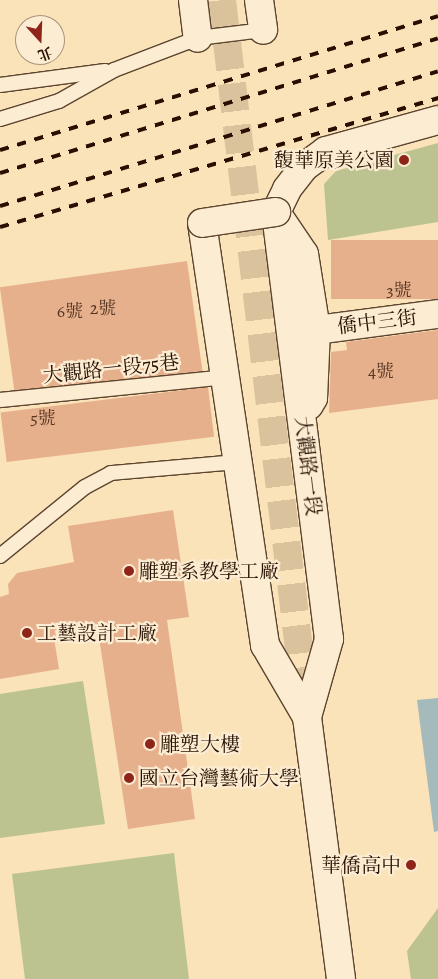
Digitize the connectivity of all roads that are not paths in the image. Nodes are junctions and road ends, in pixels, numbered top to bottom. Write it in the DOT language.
graph roads {
  1 [pos="193,0"];
  2 [pos="259,0"];
  3 [pos="263,30"];
  4 [pos="198,38"];
  5 [pos="114,70"];
  6 [pos="0,85"];
  7 [pos="0,119"];
  8 [pos="438,120"];
  9 [pos="276,212"];
  10 [pos="438,314"];
  11 [pos="316,330"];
  12 [pos="225,377"];
  13 [pos="0,400"];
  14 [pos="302,419"];
  15 [pos="236,462"];
  16 [pos="0,556"];
  17 [pos="307,717"];
  18 [pos="341,979"];
  1 -- 4 [label="street"];
  2 -- 3 [label="street"];
  3 -- 4 [label="lane"];
  4 -- 5 [label="lane"];
  5 -- 6 [label="lane"];
  5 -- 7 [label="lane"];
  8 -- 9 [label="street"];
  9 -- 11 [label="street"];
  9 -- 12 [label="street, 大觀路一段, bridge"];
  9 -- 14 [label="street, 大觀路一段"];
  10 -- 11 [label="street, 僑中三街"];
  11 -- 14 [label="street"];
  12 -- 13 [label="lane, 大觀路一段75巷"];
  12 -- 15 [label="street, 大觀路一段"];
  14 -- 17 [label="street, 大觀路一段"];
  15 -- 16 [label="lane"];
  15 -- 17 [label="street, 大觀路一段"];
  17 -- 18 [label="street, 大觀路一段"];
}
